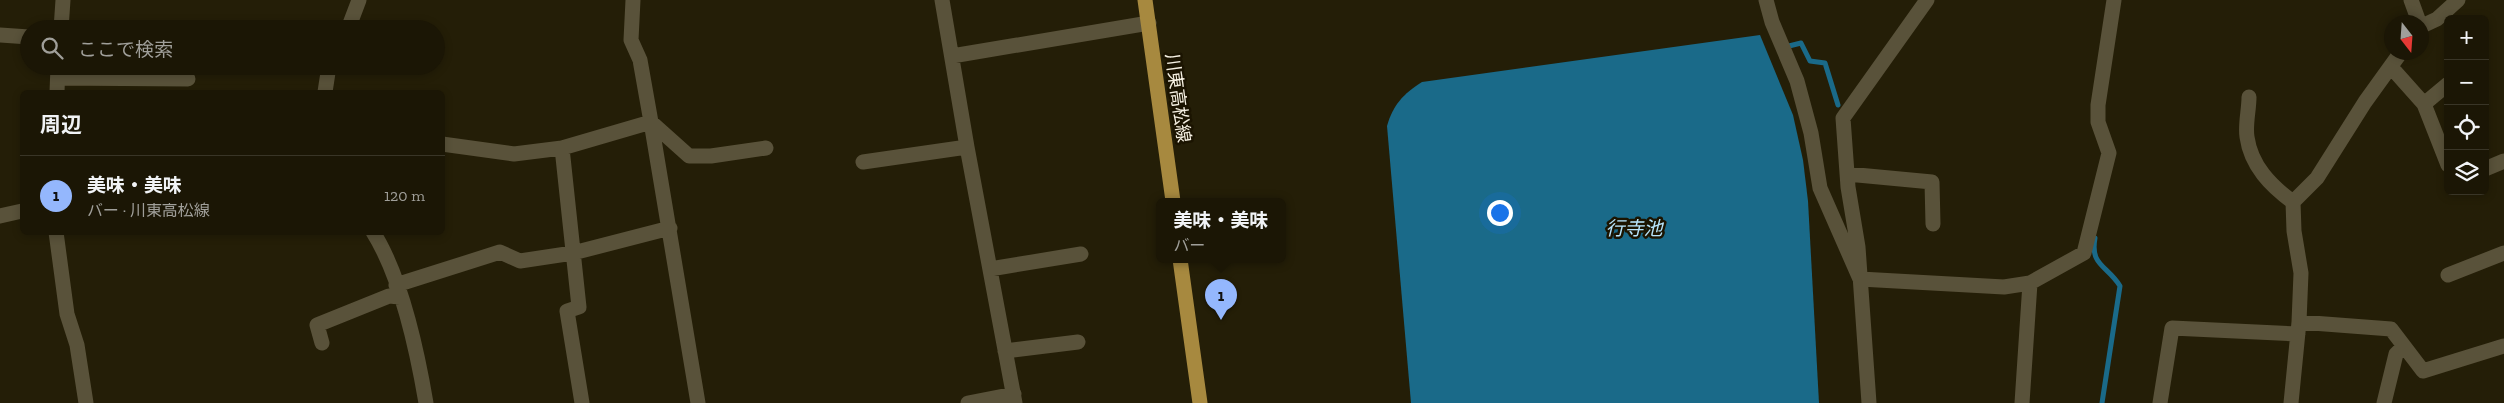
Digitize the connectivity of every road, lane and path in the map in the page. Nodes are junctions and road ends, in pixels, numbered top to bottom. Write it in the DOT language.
graph roads {
  1 [pos="63,0"];
  2 [pos="359,0"];
  3 [pos="633,0"];
  4 [pos="942,0"];
  5 [pos="1146,0"];
  6 [pos="1766,0"];
  7 [pos="1927,0"];
  8 [pos="2114,0"];
  9 [pos="2411,0"];
  10 [pos="2458,0"];
  11 [pos="2416,15"];
  12 [pos="62,20"];
  13 [pos="351,20"];
  14 [pos="1148,23"];
  15 [pos="2429,23"];
  16 [pos="0,35"];
  17 [pos="20,36"];
  18 [pos="952,56"];
  19 [pos="2396,60"];
  20 [pos="2391,67"];
  21 [pos="328,75"];
  22 [pos="58,79"];
  23 [pos="188,79"];
  24 [pos="2444,87"];
  25 [pos="325,90"];
  26 [pos="2249,97"];
  27 [pos="2424,104"];
  28 [pos="651,122"];
  29 [pos="445,144"];
  30 [pos="967,147"];
  31 [pos="562,148"];
  32 [pos="766,148"];
  33 [pos="2444,155"];
  34 [pos="2504,161"];
  35 [pos="863,162"];
  36 [pos="2489,167"];
  37 [pos="1847,174"];
  38 [pos="1172,198"];
  39 [pos="2293,202"];
  40 [pos="20,211"];
  41 [pos="0,216"];
  42 [pos="1933,224"];
  43 [pos="670,228"];
  44 [pos="56,235"];
  45 [pos="375,235"];
  46 [pos="573,253"];
  47 [pos="1081,254"];
  48 [pos="2504,254"];
  49 [pos="1181,263"];
  50 [pos="990,269"];
  51 [pos="2448,275"];
  52 [pos="1860,279"];
  53 [pos="2030,283"];
  54 [pos="398,291"];
  55 [pos="2298,328"];
  56 [pos="1078,342"];
  57 [pos="322,343"];
  58 [pos="2404,346"];
  59 [pos="2504,346"];
  60 [pos="1005,351"];
  61 [pos="1015,398"];
  62 [pos="86,403"];
  63 [pos="426,403"];
  64 [pos="582,403"];
  65 [pos="698,403"];
  66 [pos="968,403"];
  67 [pos="1200,403"];
  68 [pos="1869,403"];
  69 [pos="2022,403"];
  70 [pos="2160,403"];
  71 [pos="2290,403"];
  72 [pos="2384,403"];
  1 -- 12 [label="street"];
  2 -- 13 [label="street"];
  3 -- 28 [label="street"];
  4 -- 18 [label="street"];
  5 -- 14 [label="main road, 川東高松線"];
  6 -- 52 [label="street"];
  7 -- 37 [label="street"];
  8 -- 53 [label="street"];
  9 -- 11 [label="street"];
  10 -- 15 [label="street"];
  14 -- 18 [label="street"];
  14 -- 38 [label="main road, 川東高松線"];
  16 -- 17 [label="street"];
  18 -- 30 [label="street"];
  19 -- 20 [label="street"];
  20 -- 27 [label="street"];
  20 -- 39 [label="street"];
  21 -- 25 [label="street"];
  22 -- 23 [label="street"];
  24 -- 27 [label="street"];
  26 -- 39 [label="street"];
  27 -- 33 [label="street"];
  28 -- 31 [label="street"];
  28 -- 32 [label="street"];
  28 -- 43 [label="street"];
  29 -- 31 [label="street"];
  30 -- 35 [label="street"];
  30 -- 50 [label="street"];
  31 -- 46 [label="street"];
  34 -- 36 [label="street"];
  37 -- 42 [label="street"];
  37 -- 52 [label="street"];
  39 -- 55 [label="street"];
  40 -- 41 [label="street"];
  43 -- 46 [label="street"];
  43 -- 65 [label="street"];
  44 -- 62 [label="street"];
  45 -- 54 [label="street"];
  46 -- 54 [label="street"];
  46 -- 64 [label="street"];
  47 -- 50 [label="street"];
  48 -- 51 [label="street"];
  49 -- 67 [label="main road"];
  50 -- 60 [label="street"];
  52 -- 53 [label="street"];
  52 -- 68 [label="street"];
  53 -- 69 [label="street"];
  54 -- 57 [label="street"];
  54 -- 63 [label="street"];
  55 -- 58 [label="street"];
  55 -- 70 [label="street"];
  55 -- 71 [label="street"];
  56 -- 60 [label="street"];
  58 -- 59 [label="street"];
  58 -- 72 [label="street"];
  60 -- 61 [label="street"];
  61 -- 66 [label="street"];
}
